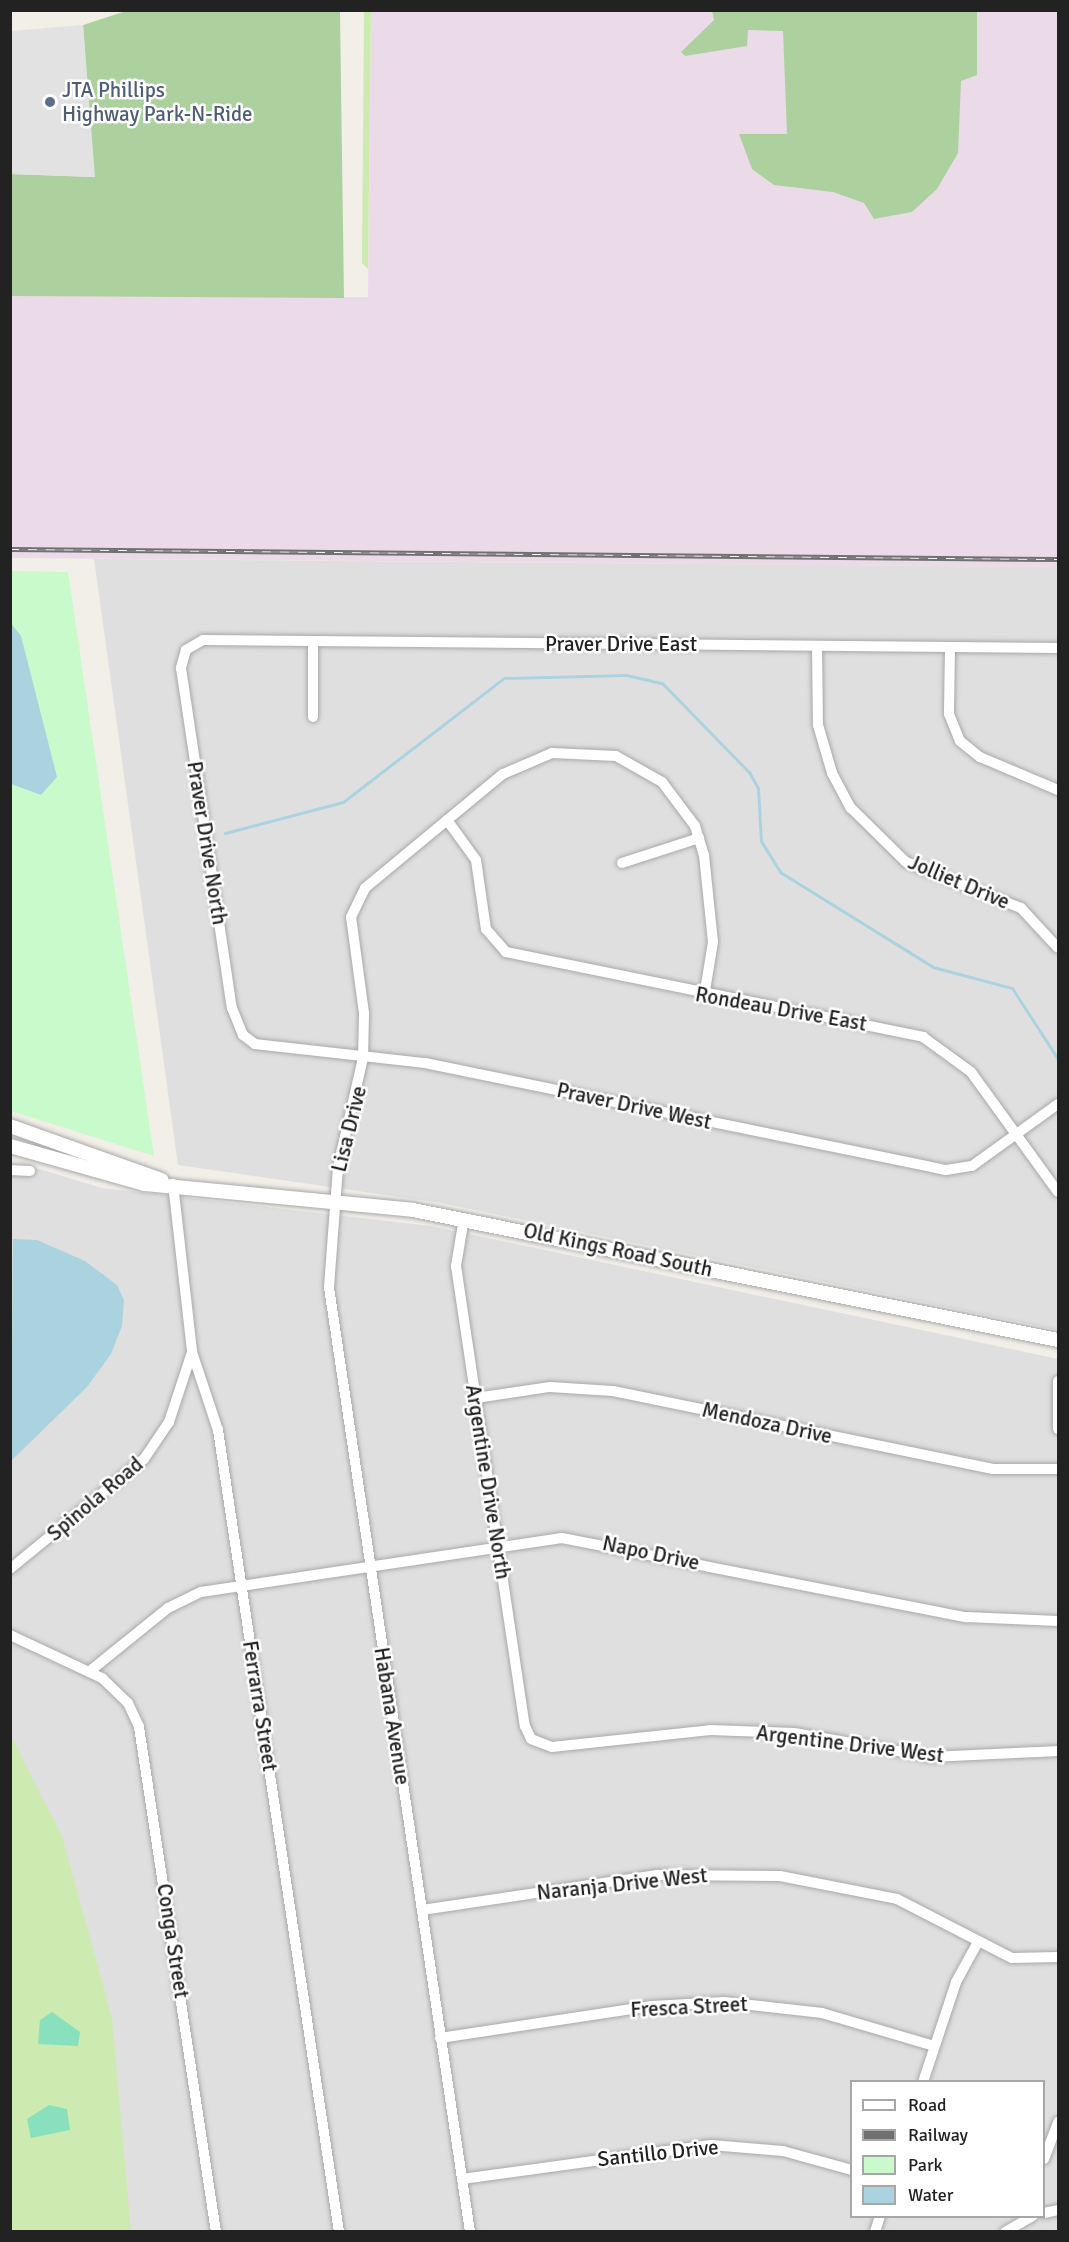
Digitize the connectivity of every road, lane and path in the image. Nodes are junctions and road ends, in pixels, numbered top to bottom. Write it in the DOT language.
graph roads {
  1 [pos="313,641"];
  2 [pos="817,646"];
  3 [pos="950,647"];
  4 [pos="1059,648"];
  5 [pos="186,650"];
  6 [pos="313,717"];
  7 [pos="1059,790"];
  8 [pos="447,820"];
  9 [pos="699,838"];
  10 [pos="622,863"];
  11 [pos="1059,948"];
  12 [pos="704,997"];
  13 [pos="243,1035"];
  14 [pos="363,1058"];
  15 [pos="1059,1104"];
  16 [pos="10,1126"];
  17 [pos="1016,1135"];
  18 [pos="10,1146"];
  19 [pos="10,1170"];
  20 [pos="30,1171"];
  21 [pos="173,1184"];
  22 [pos="1059,1192"];
  23 [pos="334,1200"];
  24 [pos="464,1218"];
  25 [pos="1059,1340"];
  26 [pos="192,1352"];
  27 [pos="1059,1381"];
  28 [pos="476,1398"];
  29 [pos="1059,1429"];
  30 [pos="1059,1469"];
  31 [pos="498,1547"];
  32 [pos="370,1566"];
  33 [pos="10,1569"];
  34 [pos="242,1585"];
  35 [pos="1059,1621"];
  36 [pos="10,1635"];
  37 [pos="90,1671"];
  38 [pos="536,1743"];
  39 [pos="1059,1751"];
  40 [pos="422,1910"];
  41 [pos="978,1942"];
  42 [pos="1059,1957"];
  43 [pos="440,2038"];
  44 [pos="934,2046"];
  45 [pos="924,2080"];
  46 [pos="1059,2122"];
  47 [pos="1045,2157"];
  48 [pos="850,2169"];
  49 [pos="462,2179"];
  50 [pos="1024,2227"];
  51 [pos="216,2232"];
  52 [pos="339,2232"];
  53 [pos="470,2232"];
  54 [pos="1005,2232"];
  1 -- 2 [label="street, Praver Drive East"];
  1 -- 5 [label="street, Praver Drive East"];
  1 -- 6 [label="street"];
  2 -- 3 [label="street, Praver Drive East"];
  2 -- 11 [label="street, Jolliet Drive"];
  3 -- 4 [label="street, Praver Drive East"];
  3 -- 7 [label="street"];
  5 -- 13 [label="street, Praver Drive North"];
  8 -- 9 [label="street, Lisa Drive"];
  8 -- 12 [label="street, Rondeau Drive East"];
  8 -- 14 [label="street, Lisa Drive"];
  9 -- 10 [label="street"];
  9 -- 12 [label="street, Lisa Drive"];
  12 -- 17 [label="street, Rondeau Drive East"];
  13 -- 14 [label="street, Praver Drive West"];
  14 -- 17 [label="street, Praver Drive West"];
  14 -- 23 [label="street, Lisa Drive"];
  15 -- 17 [label="street, Praver Drive West"];
  16 -- 21 [label="street, Old Kings Road South"];
  17 -- 22 [label="street, Rondeau Drive East"];
  18 -- 21 [label="street, Old Kings Road South"];
  19 -- 20 [label="street"];
  21 -- 23 [label="street, Old Kings Road South"];
  21 -- 26 [label="street, Ferrarra Street"];
  23 -- 24 [label="street, Old Kings Road South"];
  23 -- 32 [label="street, Habana Avenue"];
  24 -- 25 [label="street, Old Kings Road South"];
  24 -- 28 [label="street, Argentine Drive North"];
  26 -- 33 [label="street, Spinola Road"];
  26 -- 34 [label="street, Ferrarra Street"];
  27 -- 29 [label="street"];
  28 -- 30 [label="street, Mendoza Drive"];
  28 -- 31 [label="street, Argentine Drive North"];
  31 -- 32 [label="street, Napo Drive"];
  31 -- 35 [label="street, Napo Drive"];
  31 -- 38 [label="street, Argentine Drive North"];
  32 -- 34 [label="street, Napo Drive"];
  32 -- 40 [label="street, Habana Avenue"];
  34 -- 37 [label="street, Napo Drive"];
  34 -- 52 [label="street, Ferrarra Street"];
  36 -- 37 [label="street, Conga Street"];
  37 -- 51 [label="street, Conga Street"];
  38 -- 39 [label="street, Argentine Drive West"];
  40 -- 41 [label="street, Naranja Drive West"];
  40 -- 43 [label="street, Habana Avenue"];
  41 -- 42 [label="street, Naranja Drive West"];
  41 -- 44 [label="street"];
  43 -- 44 [label="street, Fresca Street"];
  43 -- 49 [label="street, Habana Avenue"];
  44 -- 45 [label="street"];
  46 -- 47 [label="street"];
  48 -- 49 [label="street, Santillo Drive"];
  49 -- 53 [label="street, Habana Avenue"];
  50 -- 54 [label="street"];
}
